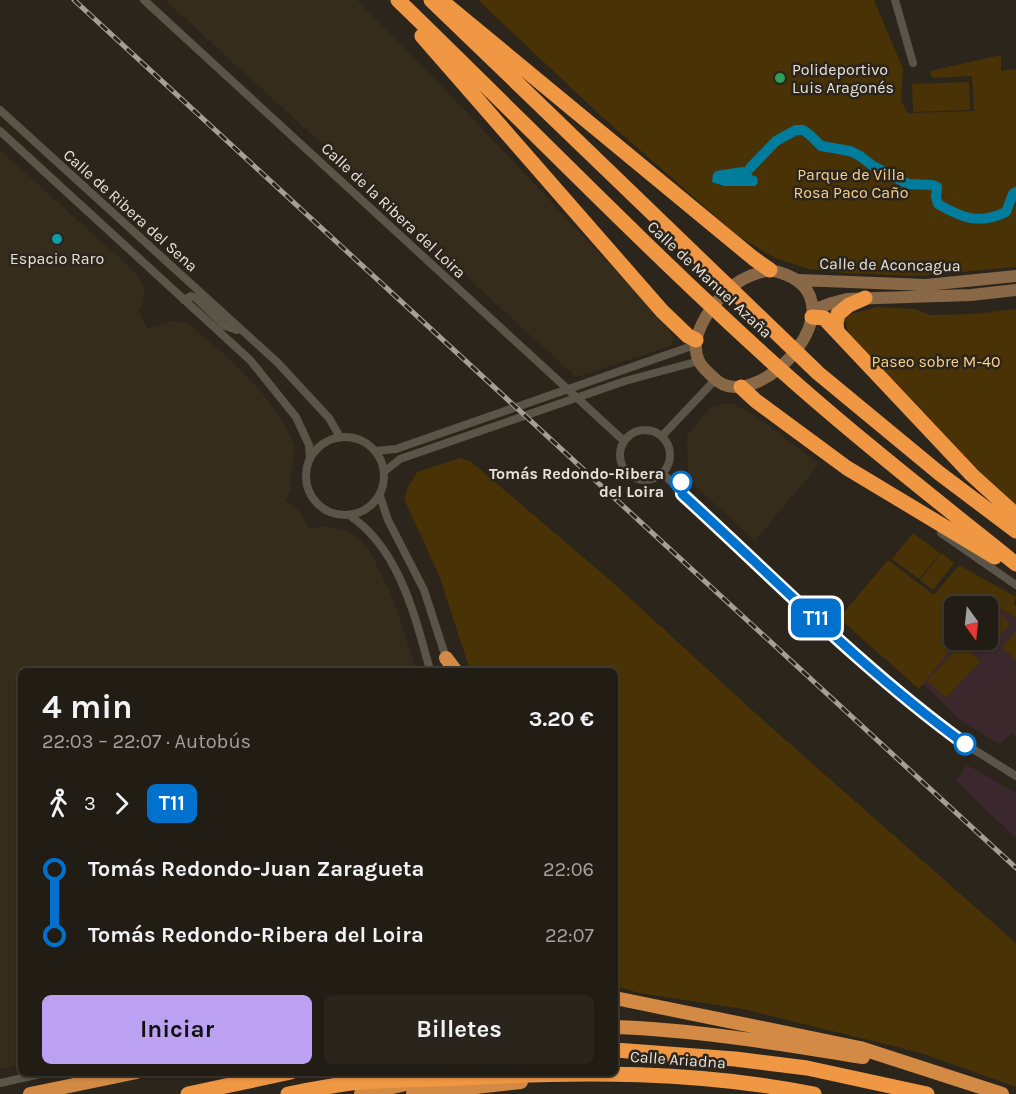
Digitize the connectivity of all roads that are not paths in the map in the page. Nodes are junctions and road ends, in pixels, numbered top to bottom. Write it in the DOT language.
graph roads {
  1 [pos="144,0"];
  2 [pos="391,0"];
  3 [pos="398,0"];
  4 [pos="430,0"];
  5 [pos="441,0"];
  6 [pos="895,0"];
  7 [pos="913,63"];
  8 [pos="0,110"];
  9 [pos="0,131"];
  10 [pos="764,271"];
  11 [pos="1016,276"];
  12 [pos="799,280"];
  13 [pos="1016,290"];
  14 [pos="865,298"];
  15 [pos="184,300"];
  16 [pos="812,317"];
  17 [pos="243,332"];
  18 [pos="837,332"];
  19 [pos="697,340"];
  20 [pos="699,361"];
  21 [pos="715,380"];
  22 [pos="748,386"];
  23 [pos="662,436"];
  24 [pos="340,437"];
  25 [pos="624,441"];
  26 [pos="376,451"];
  27 [pos="310,459"];
  28 [pos="847,468"];
  29 [pos="385,471"];
  30 [pos="662,473"];
  31 [pos="380,496"];
  32 [pos="1016,515"];
  33 [pos="349,516"];
  34 [pos="1016,531"];
  35 [pos="1016,564"];
  36 [pos="1016,570"];
  37 [pos="1016,585"];
  38 [pos="447,664"];
  39 [pos="429,668"];
  40 [pos="1016,776"];
  41 [pos="618,999"];
  42 [pos="618,1027"];
  43 [pos="618,1050"];
  44 [pos="912,1065"];
  45 [pos="618,1074"];
  46 [pos="643,1074"];
  47 [pos="618,1075"];
  48 [pos="31,1076"];
  49 [pos="118,1076"];
  50 [pos="272,1076"];
  51 [pos="498,1076"];
  52 [pos="610,1076"];
  53 [pos="424,1080"];
  54 [pos="0,1083"];
  55 [pos="30,1094"];
  56 [pos="188,1094"];
  57 [pos="288,1094"];
  58 [pos="362,1094"];
  59 [pos="413,1094"];
  60 [pos="813,1094"];
  61 [pos="927,1094"];
  62 [pos="1002,1094"];
  1 -- 25 [label="street, Calle de la Ribera del Loira"];
  2 -- 19 [label="highway"];
  3 -- 35 [label="highway, Calle de Manuel Azaña"];
  4 -- 34 [label="highway, Calle de Manuel Azaña"];
  5 -- 10 [label="highway"];
  6 -- 7 [label="street"];
  8 -- 17 [label="street, Calle de Ribera del Sena"];
  9 -- 15 [label="street, Calle de Ribera del Sena"];
  10 -- 12 [label="main road"];
  10 -- 19 [label="main road"];
  11 -- 12 [label="main road, Calle de Aconcagua"];
  12 -- 16 [label="main road"];
  13 -- 14 [label="main road, Calle de Aconcagua"];
  14 -- 16 [label="main road, Calle de Aconcagua"];
  14 -- 18 [label="highway"];
  15 -- 17 [label="street, Calle de Ribera del Sena"];
  15 -- 27 [label="street, Calle de Ribera del Sena"];
  16 -- 18 [label="highway"];
  16 -- 22 [label="main road"];
  17 -- 24 [label="street, Calle de Ribera del Sena"];
  18 -- 32 [label="highway"];
  19 -- 20 [label="main road"];
  19 -- 26 [label="street"];
  20 -- 21 [label="main road"];
  20 -- 29 [label="street"];
  21 -- 22 [label="main road"];
  21 -- 23 [label="street"];
  22 -- 28 [label="highway"];
  23 -- 25 [label="street"];
  23 -- 30 [label="street"];
  24 -- 26 [label="street"];
  24 -- 27 [label="street"];
  25 -- 30 [label="street"];
  26 -- 29 [label="street"];
  27 -- 33 [label="street"];
  28 -- 36 [label="highway"];
  28 -- 37 [label="street"];
  29 -- 31 [label="street"];
  30 -- 40 [label="street"];
  31 -- 33 [label="street"];
  31 -- 38 [label="street"];
  33 -- 39 [label="street"];
  41 -- 44 [label="highway"];
  42 -- 44 [label="highway"];
  43 -- 61 [label="highway, Calle Ariadna"];
  44 -- 62 [label="highway"];
  45 -- 46 [label="highway, Calle Ariadna"];
  46 -- 47 [label="highway"];
  46 -- 60 [label="highway, Calle Ariadna"];
  48 -- 54 [label="street"];
  49 -- 55 [label="highway"];
  50 -- 56 [label="highway"];
  51 -- 53 [label="highway, Calle Ariadna"];
  52 -- 59 [label="highway"];
  53 -- 57 [label="highway, Calle Ariadna"];
  53 -- 58 [label="highway"];
}
